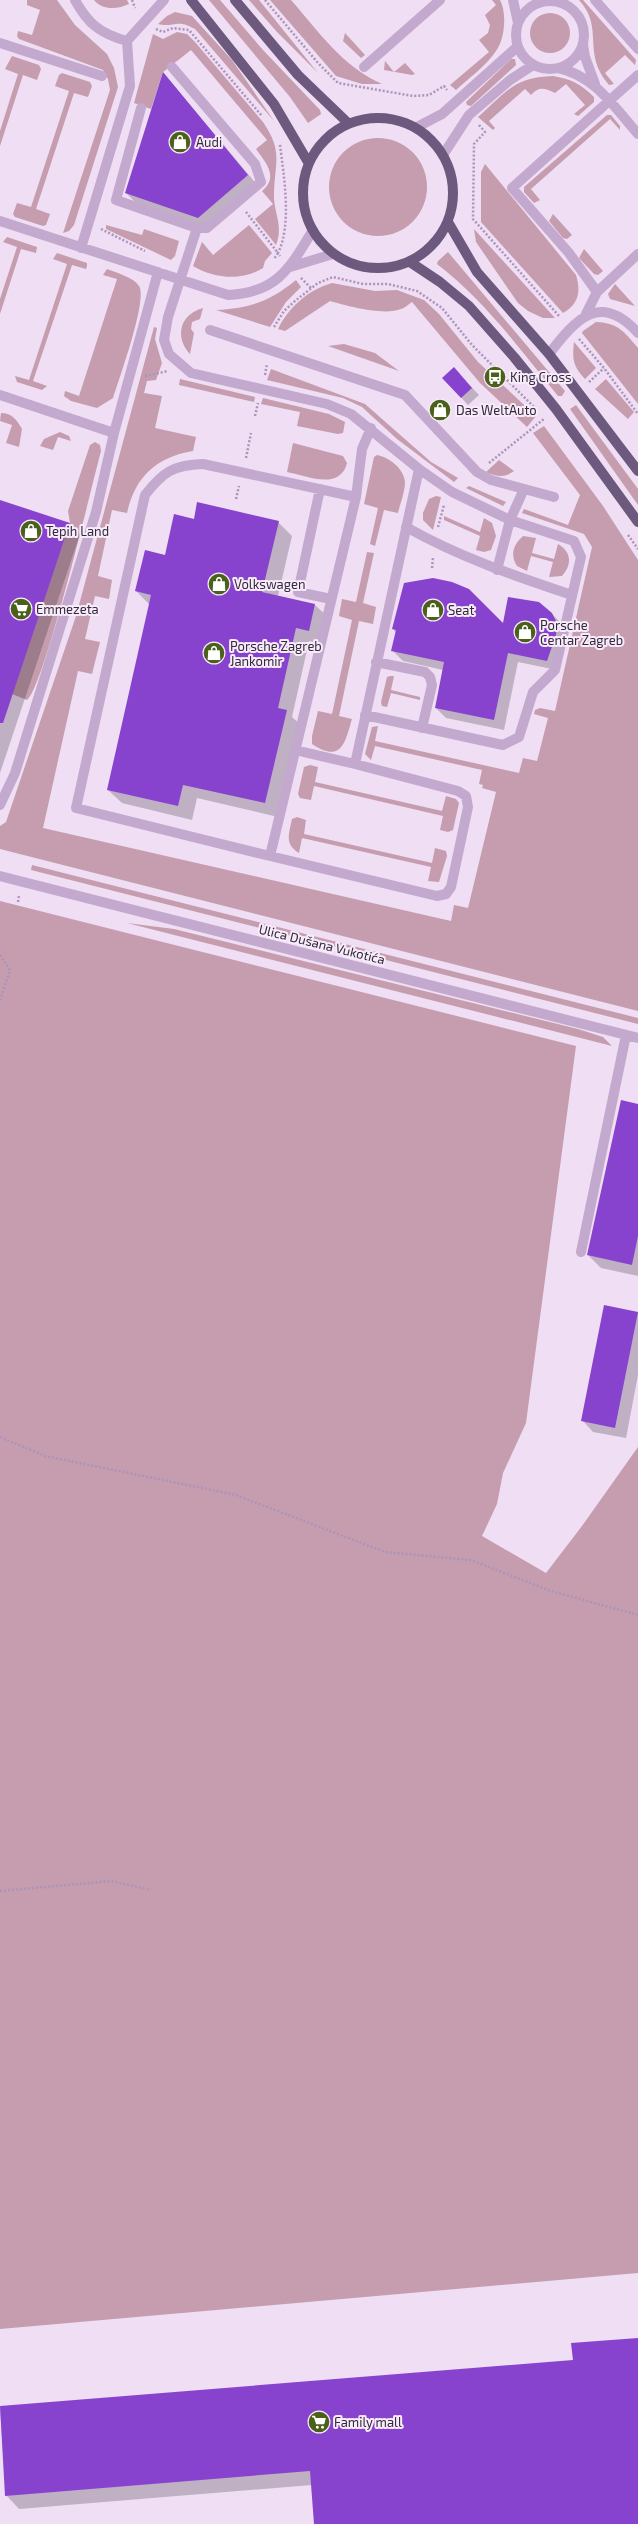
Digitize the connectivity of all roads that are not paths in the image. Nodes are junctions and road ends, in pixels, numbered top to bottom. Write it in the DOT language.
graph roads {
  1 [pos="75,0"];
  2 [pos="164,0"];
  3 [pos="190,0"];
  4 [pos="235,0"];
  5 [pos="440,0"];
  6 [pos="513,0"];
  7 [pos="595,0"];
  8 [pos="545,1"];
  9 [pos="518,23"];
  10 [pos="127,41"];
  11 [pos="0,43"];
  12 [pos="583,44"];
  13 [pos="517,47"];
  14 [pos="638,50"];
  15 [pos="533,65"];
  16 [pos="172,67"];
  17 [pos="364,67"];
  18 [pos="558,68"];
  19 [pos="638,75"];
  20 [pos="102,76"];
  21 [pos="597,88"];
  22 [pos="609,102"];
  23 [pos="141,108"];
  24 [pos="348,123"];
  25 [pos="417,127"];
  26 [pos="638,134"];
  27 [pos="443,155"];
  28 [pos="308,162"];
  29 [pos="0,221"];
  30 [pos="448,222"];
  31 [pos="197,228"];
  32 [pos="313,230"];
  33 [pos="80,248"];
  34 [pos="333,254"];
  35 [pos="638,254"];
  36 [pos="410,262"];
  37 [pos="290,267"];
  38 [pos="158,272"];
  39 [pos="181,280"];
  40 [pos="597,292"];
  41 [pos="586,314"];
  42 [pos="210,330"];
  43 [pos="638,333"];
  44 [pos="549,354"];
  45 [pos="0,395"];
  46 [pos="371,428"];
  47 [pos="114,433"];
  48 [pos="419,469"];
  49 [pos="638,471"];
  50 [pos="320,489"];
  51 [pos="524,489"];
  52 [pos="356,497"];
  53 [pos="554,497"];
  54 [pos="510,520"];
  55 [pos="638,522"];
  56 [pos="406,527"];
  57 [pos="497,570"];
  58 [pos="572,595"];
  59 [pos="331,599"];
  60 [pos="376,662"];
  61 [pos="365,715"];
  62 [pos="422,728"];
  63 [pos="295,750"];
  64 [pos="355,764"];
  65 [pos="0,805"];
  66 [pos="270,856"];
  67 [pos="0,876"];
  68 [pos="626,1035"];
  69 [pos="638,1038"];
  70 [pos="581,1252"];
  1 -- 10 [label="street"];
  2 -- 10 [label="street"];
  3 -- 28 [label="main road"];
  4 -- 24 [label="main road"];
  5 -- 17 [label="street"];
  6 -- 9 [label="street"];
  7 -- 14 [label="street"];
  8 -- 9 [label="street"];
  8 -- 12 [label="street"];
  9 -- 13 [label="street"];
  10 -- 33 [label="street"];
  11 -- 20 [label="street"];
  12 -- 18 [label="street"];
  12 -- 21 [label="street"];
  13 -- 15 [label="street"];
  13 -- 25 [label="street"];
  15 -- 18 [label="street"];
  15 -- 27 [label="street"];
  16 -- 31 [label="street"];
  18 -- 21 [label="street"];
  19 -- 22 [label="street"];
  21 -- 22 [label="street"];
  22 -- 26 [label="street"];
  22 -- 40 [label="street"];
  23 -- 31 [label="street"];
  24 -- 25 [label="main road"];
  24 -- 28 [label="main road"];
  25 -- 27 [label="main road"];
  27 -- 30 [label="main road"];
  28 -- 32 [label="main road"];
  29 -- 33 [label="street"];
  30 -- 36 [label="main road"];
  30 -- 44 [label="main road"];
  31 -- 39 [label="street"];
  32 -- 34 [label="main road"];
  32 -- 37 [label="street"];
  33 -- 38 [label="street"];
  34 -- 36 [label="main road"];
  34 -- 37 [label="street"];
  35 -- 40 [label="street"];
  36 -- 55 [label="main road"];
  37 -- 39 [label="street"];
  38 -- 39 [label="street"];
  38 -- 47 [label="street"];
  39 -- 46 [label="street"];
  40 -- 41 [label="street"];
  41 -- 43 [label="street"];
  41 -- 44 [label="street"];
  42 -- 51 [label="street"];
  44 -- 49 [label="main road"];
  45 -- 47 [label="street"];
  46 -- 48 [label="street"];
  46 -- 52 [label="street"];
  47 -- 65 [label="street"];
  48 -- 54 [label="street"];
  48 -- 56 [label="street"];
  50 -- 52 [label="street"];
  50 -- 59 [label="street"];
  50 -- 66 [label="street"];
  51 -- 53 [label="street"];
  51 -- 54 [label="street"];
  52 -- 59 [label="street"];
  54 -- 57 [label="street"];
  54 -- 58 [label="street"];
  56 -- 57 [label="street"];
  56 -- 60 [label="street"];
  57 -- 58 [label="street"];
  58 -- 62 [label="street"];
  59 -- 63 [label="street"];
  60 -- 61 [label="street"];
  60 -- 62 [label="street"];
  61 -- 62 [label="street"];
  61 -- 64 [label="street"];
  63 -- 64 [label="street"];
  63 -- 66 [label="street"];
  64 -- 66 [label="street"];
  67 -- 68 [label="street, Ulica Dušana Vukotića"];
  68 -- 69 [label="street, Ulica Dušana Vukotića"];
  68 -- 70 [label="street"];
}
